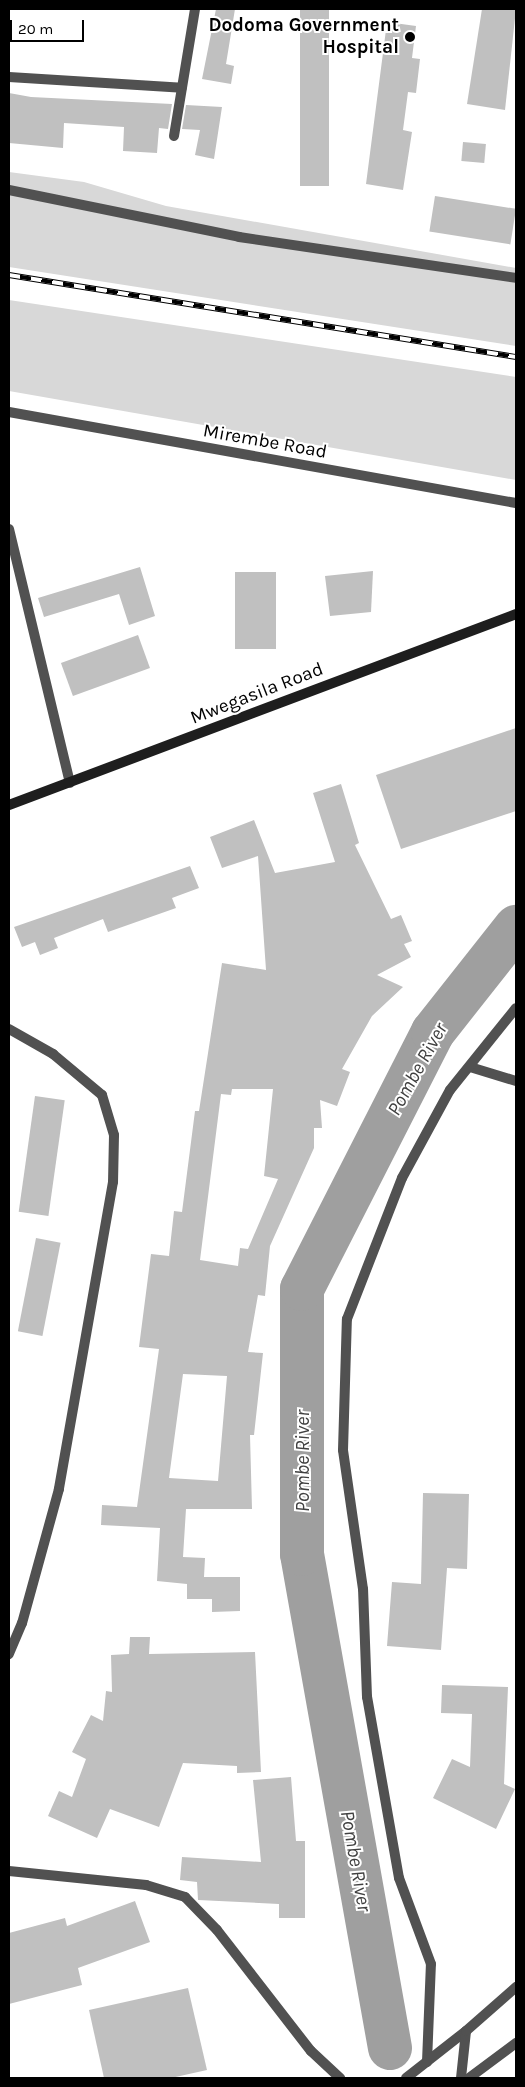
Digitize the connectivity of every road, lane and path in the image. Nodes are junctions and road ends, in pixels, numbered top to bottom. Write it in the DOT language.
graph roads {
  1 [pos="195,9"];
  2 [pos="9,77"];
  3 [pos="182,88"];
  4 [pos="174,136"];
  5 [pos="9,190"];
  6 [pos="516,278"];
  7 [pos="9,412"];
  8 [pos="516,503"];
  9 [pos="9,529"];
  10 [pos="516,614"];
  11 [pos="70,783"];
  12 [pos="9,805"];
  13 [pos="516,1008"];
  14 [pos="9,1029"];
  15 [pos="470,1067"];
  16 [pos="516,1081"];
  17 [pos="9,1654"];
  18 [pos="9,1871"];
  19 [pos="516,1987"];
  20 [pos="466,2031"];
  21 [pos="516,2043"];
  22 [pos="427,2062"];
  23 [pos="340,2078"];
  24 [pos="406,2078"];
  25 [pos="461,2078"];
  26 [pos="469,2078"];
  1 -- 3 [label="street"];
  2 -- 3 [label="street"];
  3 -- 4 [label="street"];
  5 -- 6 [label="street"];
  7 -- 8 [label="street, Mirembe Road"];
  9 -- 11 [label="street"];
  10 -- 11 [label="street, Mwegasila Road"];
  11 -- 12 [label="street, Mwegasila Road"];
  13 -- 15 [label="street"];
  14 -- 17 [label="street"];
  15 -- 16 [label="street"];
  15 -- 22 [label="street"];
  18 -- 23 [label="street"];
  19 -- 20 [label="street"];
  20 -- 22 [label="street"];
  20 -- 25 [label="street"];
  21 -- 26 [label="street"];
  22 -- 24 [label="street"];
}
